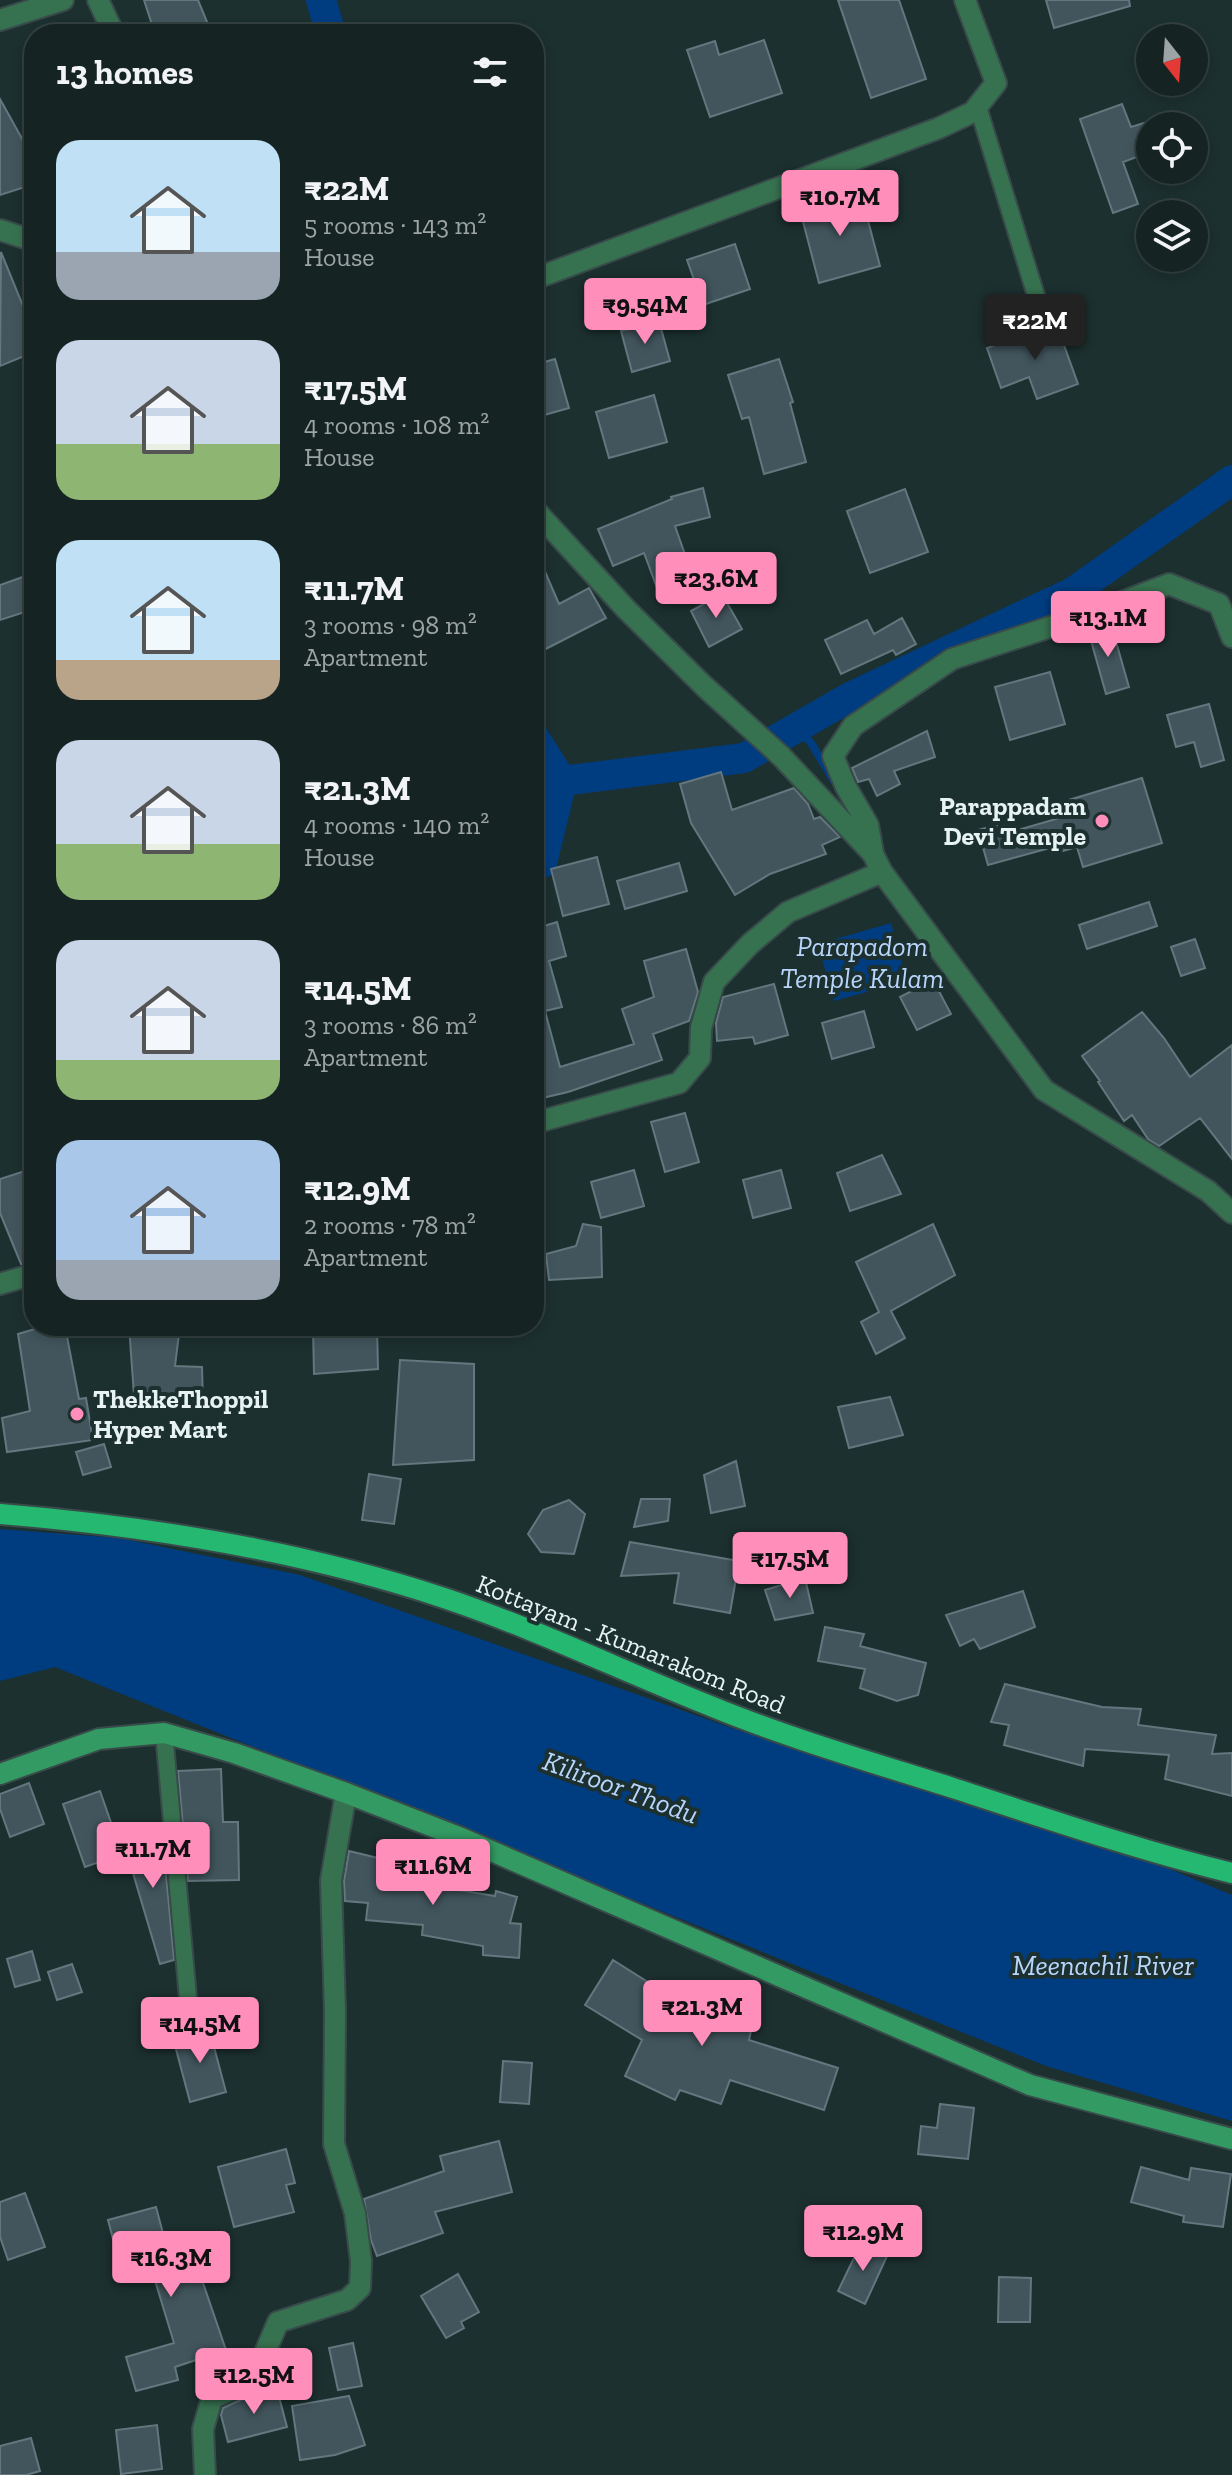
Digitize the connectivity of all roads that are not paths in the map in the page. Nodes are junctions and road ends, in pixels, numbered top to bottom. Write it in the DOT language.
graph roads {
  1 [pos="63,0"];
  2 [pos="98,0"];
  3 [pos="965,0"];
  4 [pos="0,20"];
  5 [pos="109,24"];
  6 [pos="978,107"];
  7 [pos="1,229"];
  8 [pos="24,237"];
  9 [pos="544,275"];
  10 [pos="1038,302"];
  11 [pos="544,520"];
  12 [pos="1232,637"];
  13 [pos="878,863"];
  14 [pos="544,1120"];
  15 [pos="1229,1205"];
  16 [pos="24,1277"];
  17 [pos="0,1284"];
  18 [pos="0,1514"];
  19 [pos="164,1733"];
  20 [pos="0,1774"];
  21 [pos="346,1793"];
  22 [pos="1232,1873"];
  23 [pos="189,2009"];
  24 [pos="1232,2139"];
  25 [pos="205,2475"];
  1 -- 4 [label="street"];
  2 -- 5 [label="street"];
  3 -- 6 [label="street"];
  6 -- 9 [label="street"];
  6 -- 10 [label="lane"];
  7 -- 8 [label="street"];
  11 -- 13 [label="street"];
  12 -- 13 [label="street"];
  13 -- 14 [label="street"];
  13 -- 15 [label="street"];
  16 -- 17 [label="street"];
  18 -- 22 [label="main road, Kottayam - Kumarakom Road"];
  19 -- 20 [label="street"];
  19 -- 21 [label="street"];
  19 -- 23 [label="lane"];
  21 -- 24 [label="street"];
  21 -- 25 [label="street"];
}
